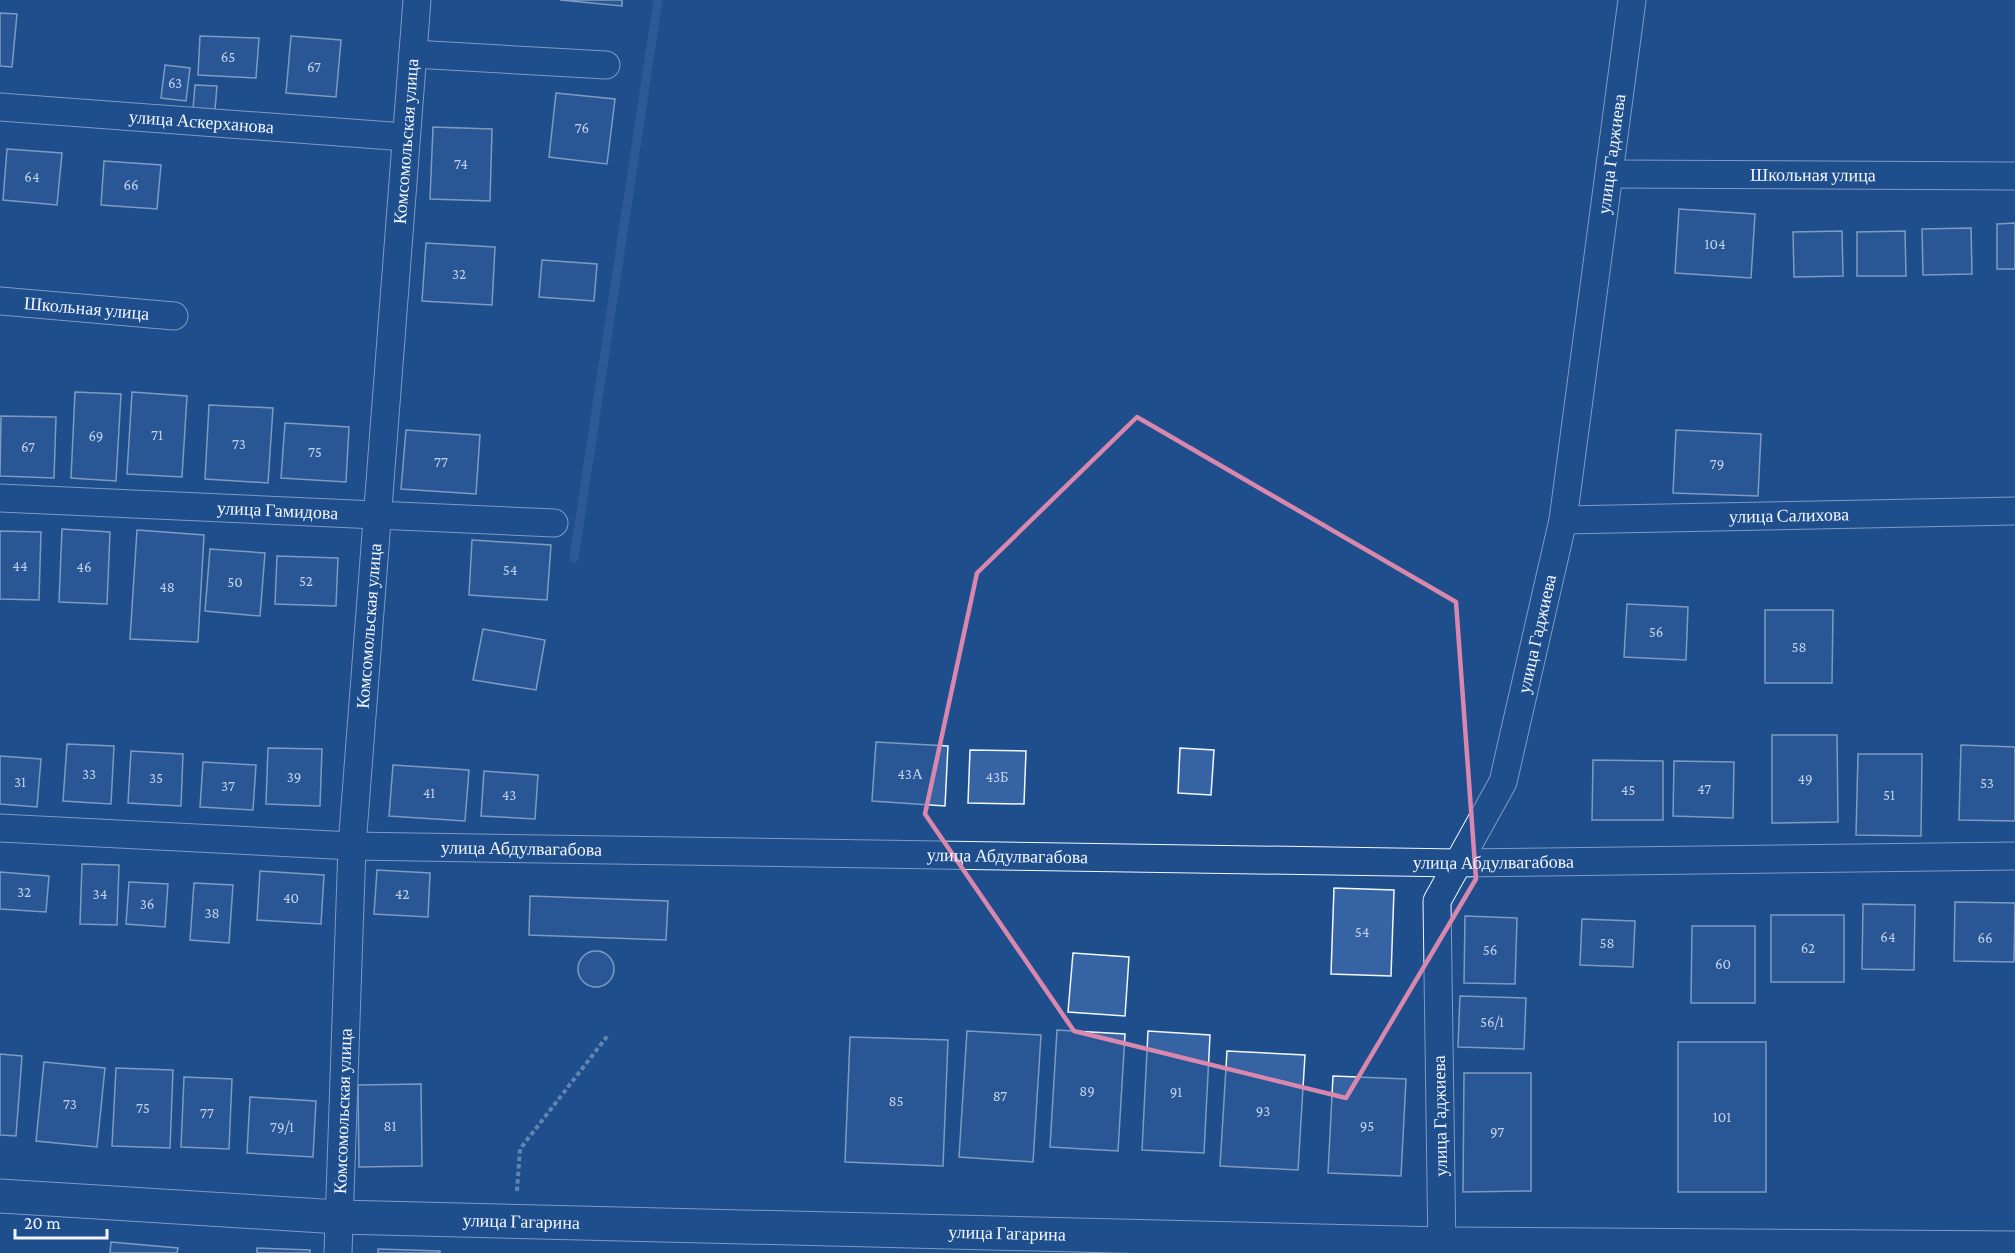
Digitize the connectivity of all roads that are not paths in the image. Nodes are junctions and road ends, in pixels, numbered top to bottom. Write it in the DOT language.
graph roads {
  1 [pos="417,0"];
  2 [pos="1632,0"];
  3 [pos="413,54"];
  4 [pos="606,65"];
  5 [pos="0,107"];
  6 [pos="405,137"];
  7 [pos="1611,174"];
  8 [pos="2015,176"];
  9 [pos="0,301"];
  10 [pos="174,316"];
  11 [pos="0,498"];
  12 [pos="2015,511"];
  13 [pos="378,516"];
  14 [pos="1563,520"];
  15 [pos="554,523"];
  16 [pos="0,828"];
  17 [pos="352,846"];
  18 [pos="2015,856"];
  19 [pos="1457,863"];
  20 [pos="0,1196"];
  21 [pos="339,1217"];
  22 [pos="2015,1248"];
  23 [pos="1442,1249"];
  24 [pos="338,1253"];
  1 -- 3 [label="street, Комсомольская улица"];
  2 -- 7 [label="street, улица Гаджиева"];
  3 -- 4 [label="street"];
  3 -- 6 [label="street, Комсомольская улица"];
  5 -- 6 [label="street, улица Аскерханова"];
  6 -- 13 [label="street, Комсомольская улица"];
  7 -- 8 [label="street, Школьная улица"];
  7 -- 14 [label="street, улица Гаджиева"];
  9 -- 10 [label="street, Школьная улица"];
  11 -- 13 [label="street, улица Гамидова"];
  12 -- 14 [label="street, улица Салихова"];
  13 -- 15 [label="street, улица Гамидова"];
  13 -- 17 [label="street, Комсомольская улица"];
  14 -- 19 [label="street, улица Гаджиева"];
  16 -- 17 [label="street, улица Абдулвагабова"];
  17 -- 19 [label="street, улица Абдулвагабова"];
  17 -- 21 [label="street, Комсомольская улица"];
  18 -- 19 [label="street, улица Абдулвагабова"];
  19 -- 23 [label="street, улица Гаджиева"];
  20 -- 21 [label="street, улица Гагарина"];
  21 -- 23 [label="street, улица Гагарина"];
  21 -- 24 [label="street, Комсомольская улица"];
  22 -- 23 [label="street, улица Гагарина"];
}
